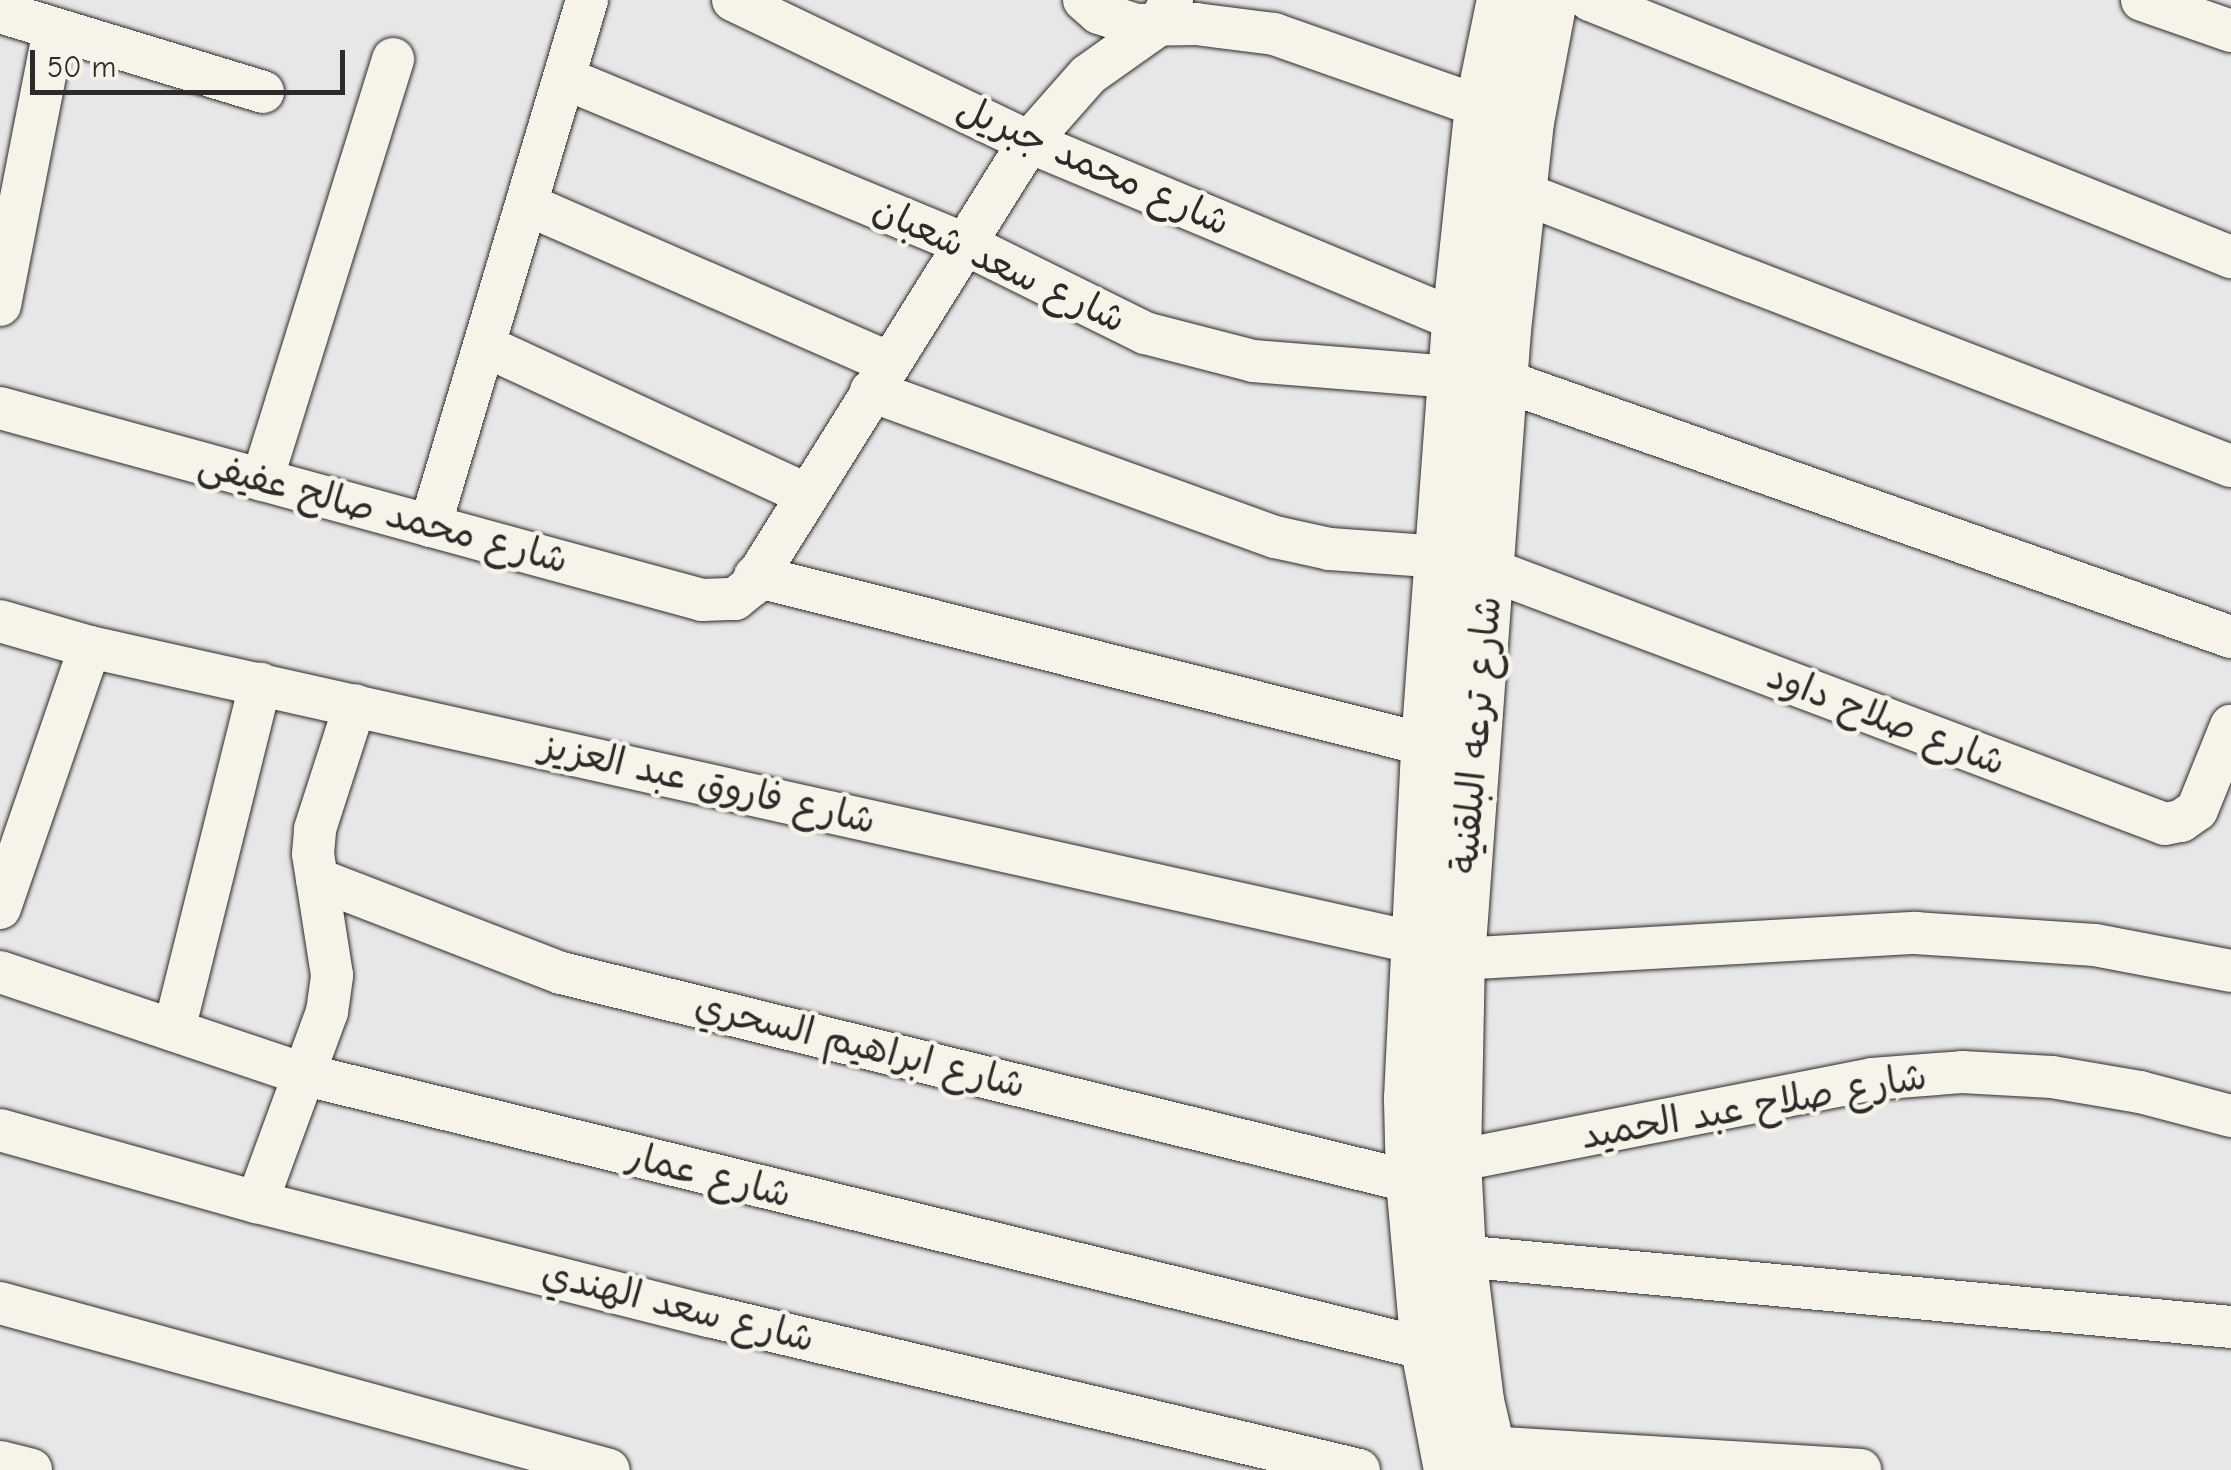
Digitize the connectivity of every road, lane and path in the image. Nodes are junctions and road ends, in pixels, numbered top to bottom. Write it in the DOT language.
graph roads {
  1 [pos="587,0"];
  2 [pos="734,0"];
  3 [pos="1084,0"];
  4 [pos="1503,0"];
  5 [pos="1551,0"];
  6 [pos="1590,0"];
  7 [pos="2142,0"];
  8 [pos="0,12"];
  9 [pos="1164,13"];
  10 [pos="54,29"];
  11 [pos="2231,31"];
  12 [pos="393,59"];
  13 [pos="564,78"];
  14 [pos="262,92"];
  15 [pos="1481,107"];
  16 [pos="1029,142"];
  17 [pos="1520,192"];
  18 [pos="528,205"];
  19 [pos="966,244"];
  20 [pos="2231,256"];
  21 [pos="0,305"];
  22 [pos="1458,322"];
  23 [pos="486,346"];
  24 [pos="880,377"];
  25 [pos="1478,379"];
  26 [pos="0,408"];
  27 [pos="2231,466"];
  28 [pos="262,480"];
  29 [pos="806,495"];
  30 [pos="430,526"];
  31 [pos="1466,564"];
  32 [pos="755,576"];
  33 [pos="0,622"];
  34 [pos="2231,637"];
  35 [pos="90,647"];
  36 [pos="260,684"];
  37 [pos="355,705"];
  38 [pos="2231,726"];
  39 [pos="1428,745"];
  40 [pos="317,879"];
  41 [pos="0,908"];
  42 [pos="1438,951"];
  43 [pos="2231,971"];
  44 [pos="0,972"];
  45 [pos="174,1030"];
  46 [pos="306,1075"];
  47 [pos="2231,1116"];
  48 [pos="0,1130"];
  49 [pos="1433,1172"];
  50 [pos="258,1202"];
  51 [pos="1460,1256"];
  52 [pos="0,1304"];
  53 [pos="2231,1328"];
  54 [pos="1427,1349"];
  55 [pos="0,1462"];
  56 [pos="1477,1462"];
  57 [pos="30,1470"];
  58 [pos="609,1470"];
  59 [pos="1359,1470"];
  60 [pos="1860,1470"];
  1 -- 13 [label="street"];
  2 -- 16 [label="street, شارع محمد جبريل"];
  3 -- 9 [label="street"];
  4 -- 15 [label="street, شارع ترعه البلقنية"];
  5 -- 17 [label="street, شارع ترعه البلقنية"];
  6 -- 20 [label="street"];
  7 -- 11 [label="street"];
  8 -- 10 [label="street"];
  9 -- 15 [label="street"];
  9 -- 16 [label="street"];
  10 -- 14 [label="street"];
  10 -- 21 [label="street"];
  12 -- 28 [label="street"];
  13 -- 18 [label="street"];
  13 -- 19 [label="street, شارع سعد شعبان"];
  15 -- 22 [label="street, شارع ترعه البلقنية"];
  16 -- 19 [label="street"];
  16 -- 22 [label="street, شارع محمد جبريل"];
  17 -- 25 [label="street, شارع ترعه البلقنية"];
  17 -- 27 [label="street"];
  18 -- 23 [label="street"];
  18 -- 24 [label="street, شارع صلاح داود"];
  19 -- 24 [label="street"];
  19 -- 25 [label="street, شارع سعد شعبان"];
  22 -- 25 [label="street, شارع ترعه البلقنية"];
  23 -- 29 [label="street"];
  23 -- 30 [label="street"];
  24 -- 29 [label="street"];
  24 -- 31 [label="street, شارع صلاح داود"];
  25 -- 31 [label="street, شارع ترعه البلقنية"];
  25 -- 34 [label="street, شارع سعد شعبان"];
  26 -- 28 [label="street, شارع محمد صالح عفيفى"];
  28 -- 30 [label="street, شارع محمد صالح عفيفى"];
  29 -- 32 [label="street"];
  30 -- 32 [label="street, شارع محمد صالح عفيفى"];
  31 -- 38 [label="street, شارع صلاح داود"];
  31 -- 39 [label="street, شارع ترعه البلقنية"];
  31 -- 42 [label="street, شارع ترعه البلقنية"];
  32 -- 39 [label="street"];
  33 -- 35 [label="street, شارع فاروق عبد العزيز"];
  35 -- 36 [label="street, شارع فاروق عبد العزيز"];
  35 -- 41 [label="street"];
  36 -- 37 [label="street, شارع فاروق عبد العزيز"];
  36 -- 45 [label="street"];
  37 -- 40 [label="street"];
  37 -- 42 [label="street, شارع فاروق عبد العزيز"];
  39 -- 42 [label="street, شارع ترعه البلقنية"];
  40 -- 46 [label="street"];
  40 -- 49 [label="street, شارع ابراهيم السحري"];
  42 -- 43 [label="street, شارع فاروق عبد العزيز"];
  42 -- 49 [label="street, شارع ترعه البلقنية"];
  44 -- 45 [label="street, شارع عمار"];
  45 -- 46 [label="street, شارع عمار"];
  46 -- 50 [label="street"];
  46 -- 54 [label="street, شارع عمار"];
  47 -- 49 [label="street, شارع صلاح عبد الحميد"];
  48 -- 50 [label="street, شارع سعد الهندي"];
  49 -- 51 [label="street, شارع ترعه البلقنية"];
  49 -- 54 [label="street, شارع ترعه البلقنية"];
  50 -- 59 [label="street, شارع سعد الهندي"];
  51 -- 53 [label="street"];
  51 -- 56 [label="street, شارع ترعه البلقنية"];
  52 -- 58 [label="street"];
  54 -- 56 [label="street, شارع ترعه البلقنية"];
  55 -- 57 [label="street"];
  56 -- 60 [label="street"];
}
